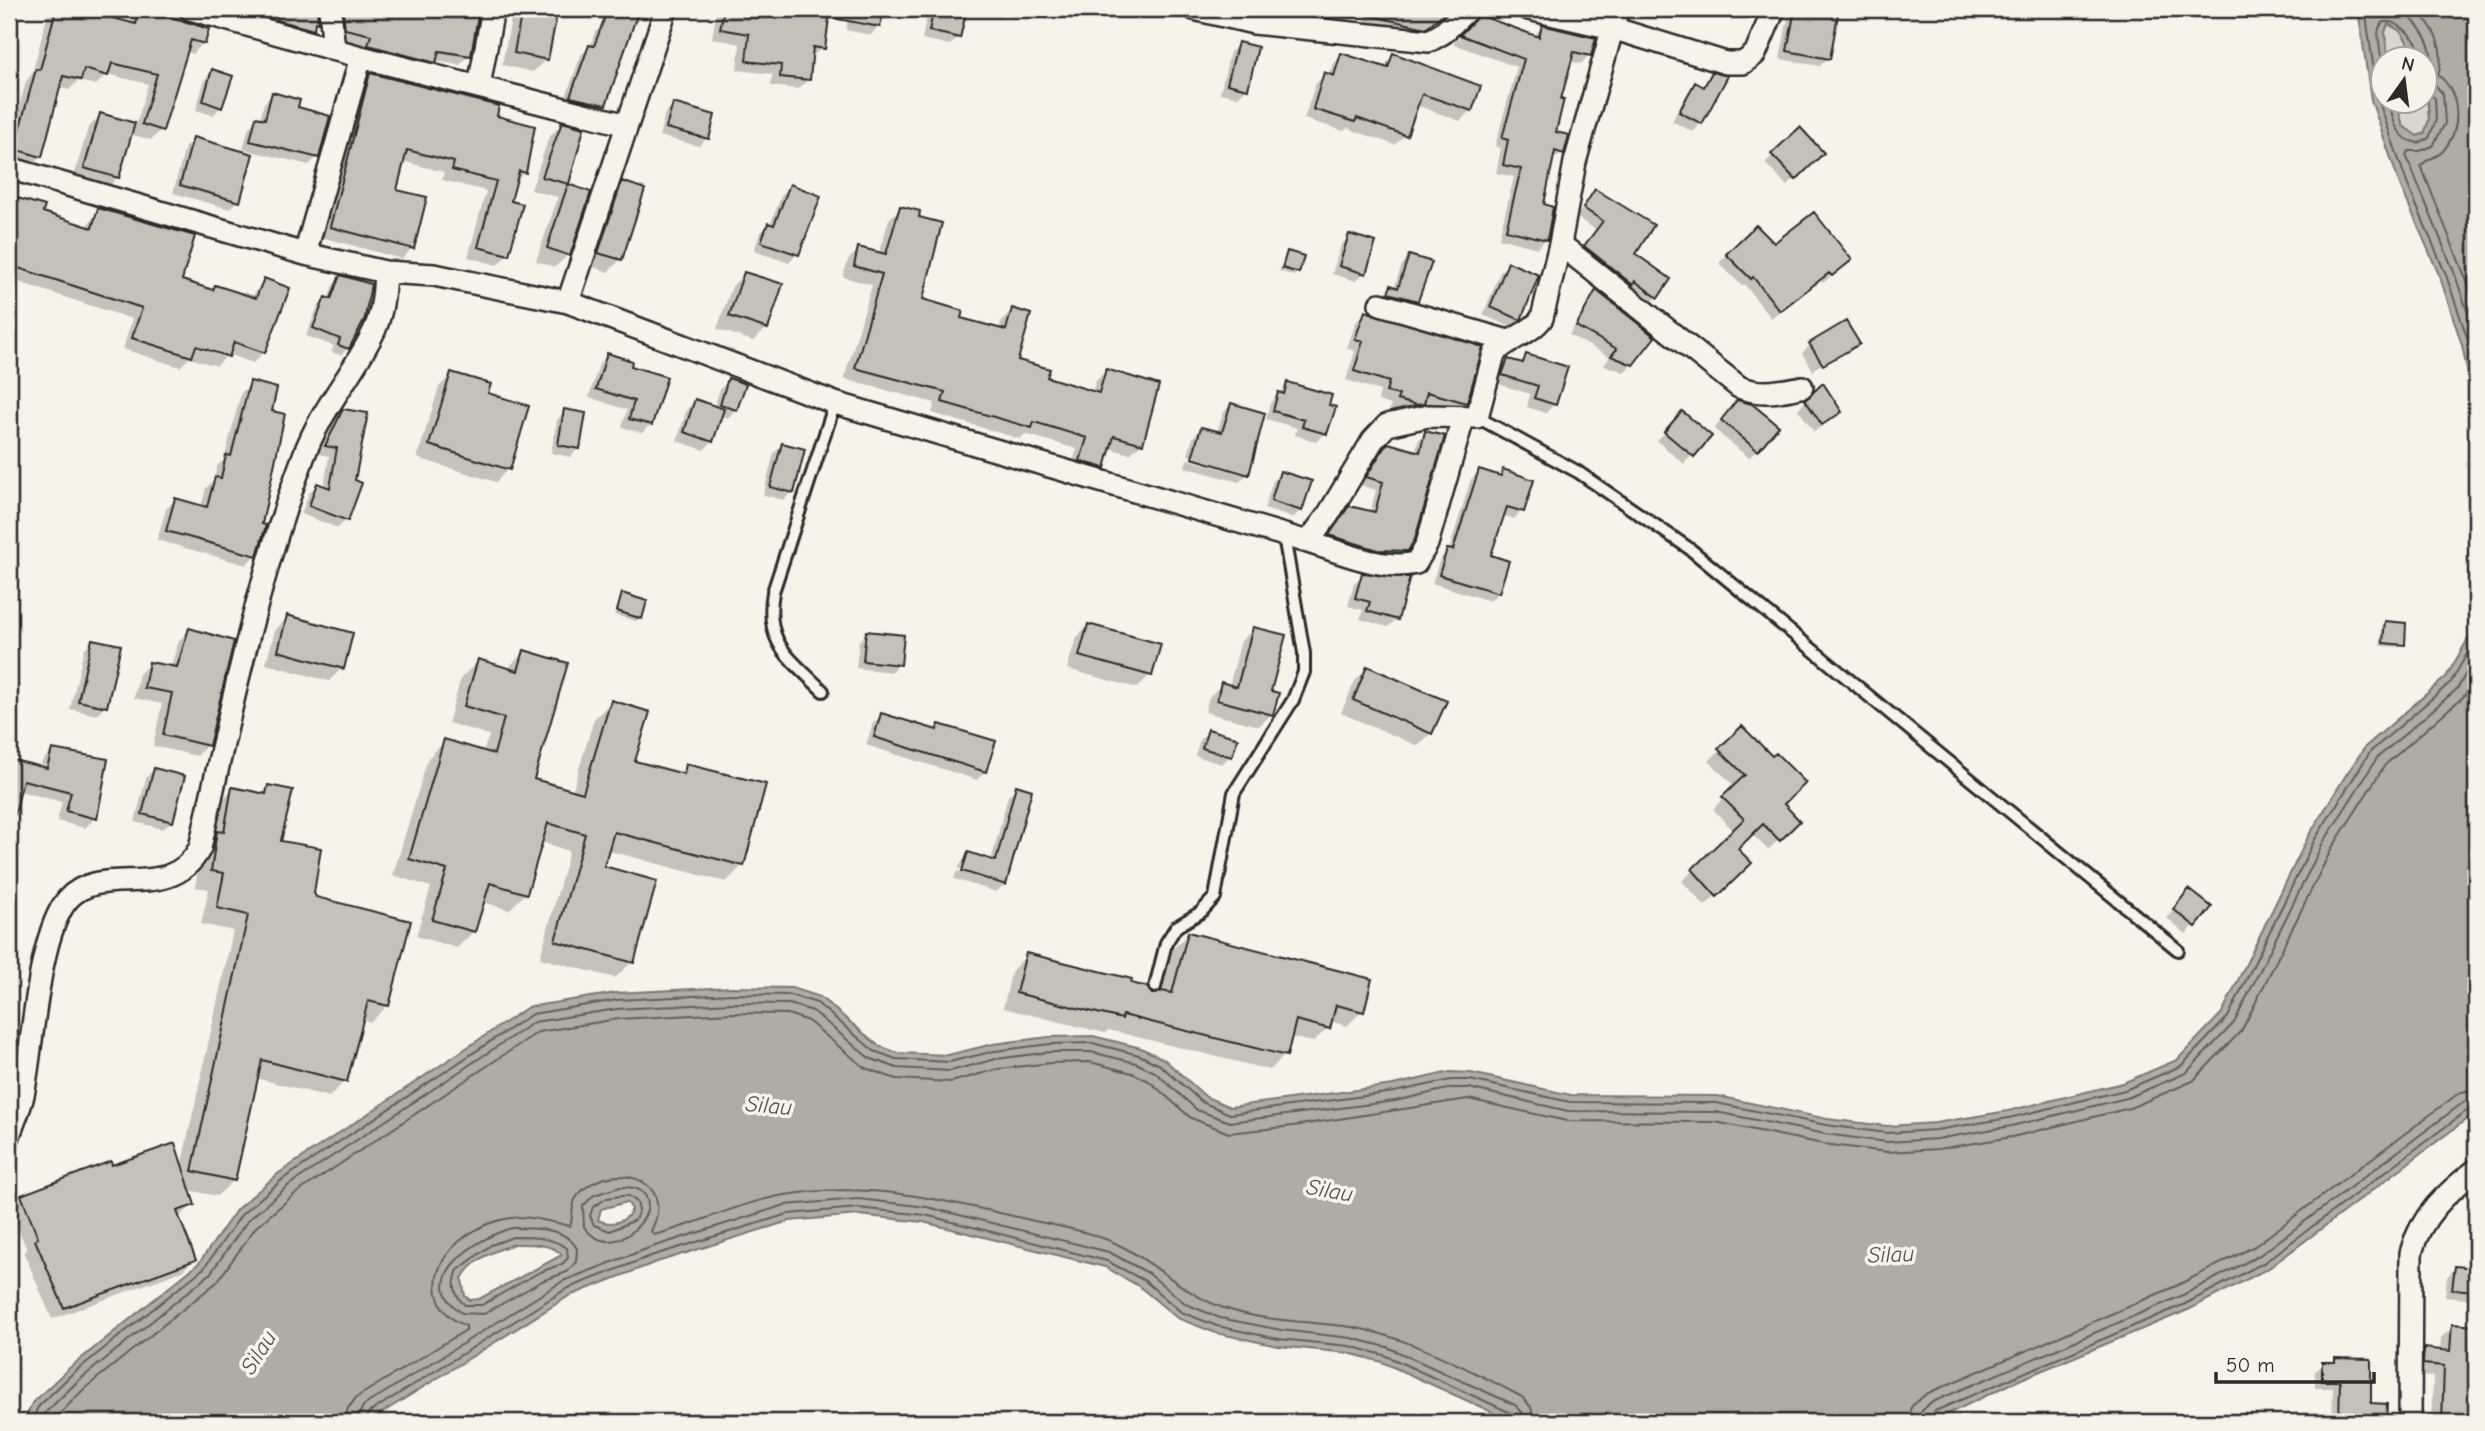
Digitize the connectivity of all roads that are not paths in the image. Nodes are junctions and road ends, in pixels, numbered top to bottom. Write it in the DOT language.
graph roads {
  1 [pos="190,9"];
  2 [pos="330,9"];
  3 [pos="493,9"];
  4 [pos="666,9"];
  5 [pos="1194,9"];
  6 [pos="1468,9"];
  7 [pos="1529,9"];
  8 [pos="1774,9"];
  9 [pos="1615,18"];
  10 [pos="334,50"];
  11 [pos="361,57"];
  12 [pos="479,86"];
  13 [pos="627,125"];
  14 [pos="9,168"];
  15 [pos="1560,244"];
  16 [pos="305,254"];
  17 [pos="385,272"];
  18 [pos="568,302"];
  19 [pos="1380,304"];
  20 [pos="1508,341"];
  21 [pos="1802,387"];
  22 [pos="835,403"];
  23 [pos="1470,418"];
  24 [pos="1284,536"];
  25 [pos="1308,542"];
  26 [pos="823,691"];
  27 [pos="2178,950"];
  28 [pos="1155,987"];
  29 [pos="9,1136"];
  30 [pos="2476,1170"];
  31 [pos="2410,1422"];
  1 -- 10 [label="street"];
  2 -- 10 [label="street"];
  3 -- 12 [label="street"];
  4 -- 13 [label="street"];
  5 -- 6 [label="street"];
  7 -- 9 [label="street"];
  8 -- 9 [label="street"];
  9 -- 15 [label="street"];
  10 -- 11 [label="street"];
  11 -- 12 [label="street"];
  11 -- 16 [label="street"];
  12 -- 13 [label="street"];
  13 -- 18 [label="street"];
  14 -- 16 [label="street"];
  15 -- 20 [label="street"];
  15 -- 21 [label="street"];
  16 -- 17 [label="street"];
  17 -- 18 [label="street"];
  17 -- 29 [label="street"];
  18 -- 22 [label="street"];
  19 -- 20 [label="street"];
  20 -- 23 [label="street"];
  22 -- 24 [label="street"];
  22 -- 26 [label="lane"];
  23 -- 25 [label="street"];
  23 -- 25 [label="street"];
  23 -- 27 [label="lane"];
  24 -- 25 [label="street"];
  24 -- 28 [label="lane"];
  30 -- 31 [label="street"];
}
